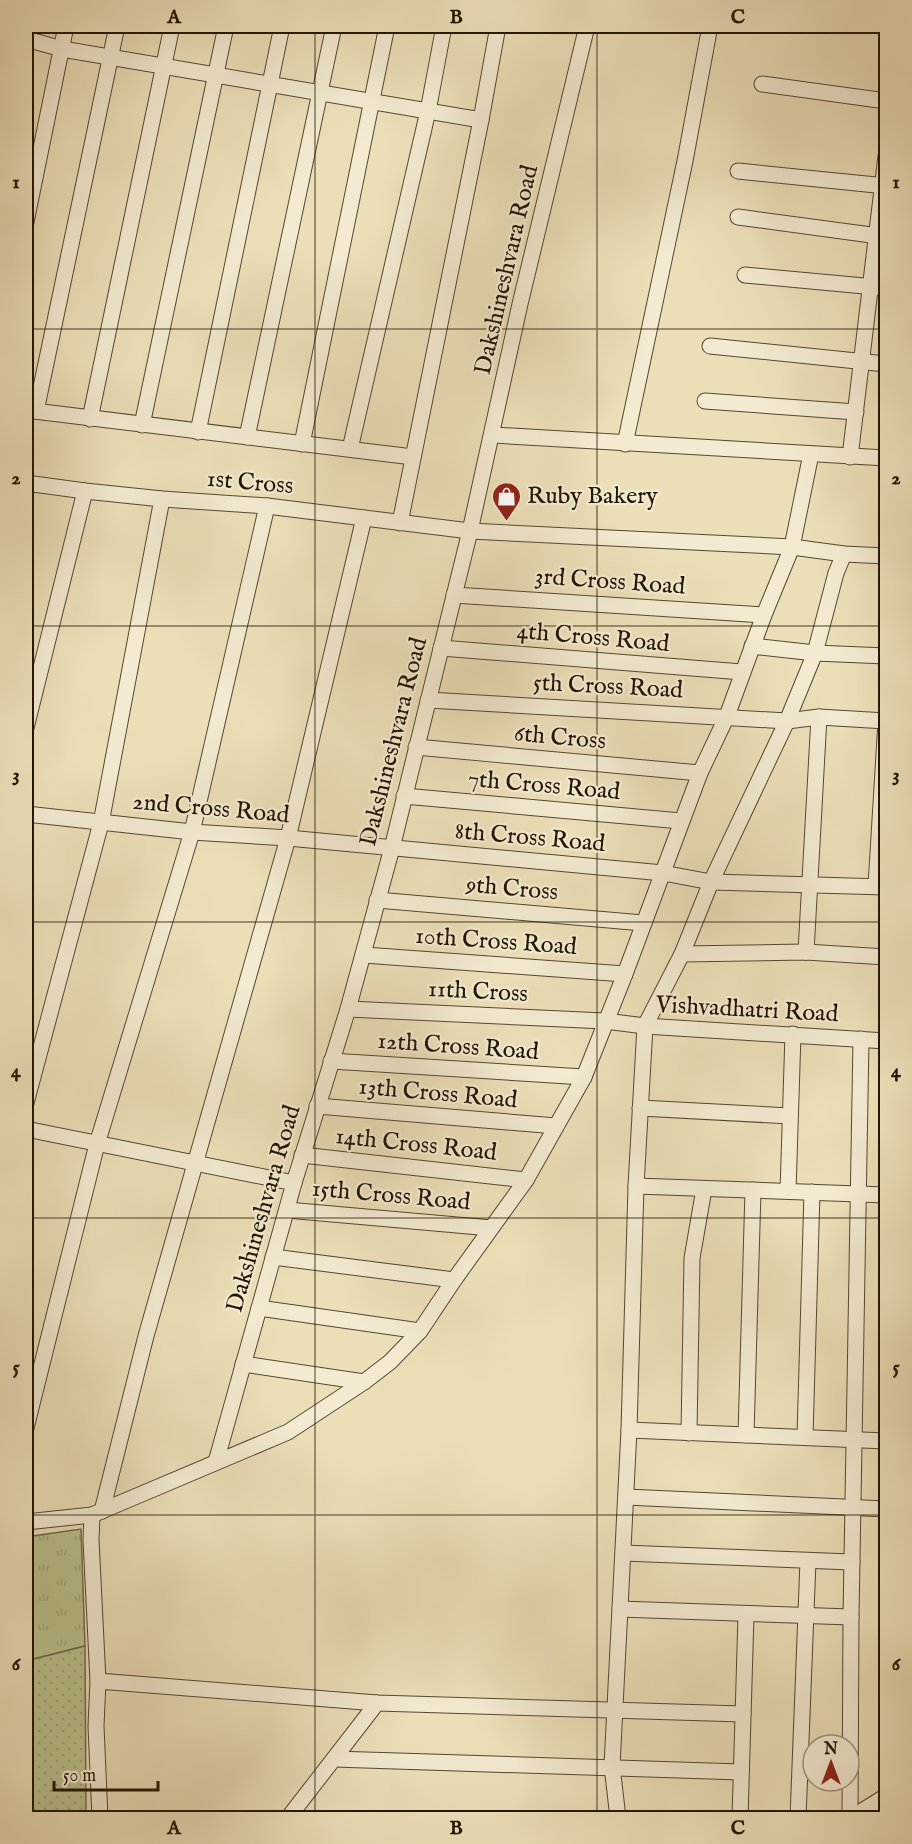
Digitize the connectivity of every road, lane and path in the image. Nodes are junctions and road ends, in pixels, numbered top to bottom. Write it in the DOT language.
graph roads {
  1 [pos="66,26"];
  2 [pos="117,26"];
  3 [pos="172,26"];
  4 [pos="226,26"];
  5 [pos="282,26"];
  6 [pos="334,26"];
  7 [pos="387,26"];
  8 [pos="444,26"];
  9 [pos="498,26"];
  10 [pos="587,26"];
  11 [pos="710,26"];
  12 [pos="26,39"];
  13 [pos="62,49"];
  14 [pos="110,56"];
  15 [pos="163,65"];
  16 [pos="217,75"];
  17 [pos="762,84"];
  18 [pos="271,85"];
  19 [pos="320,94"];
  20 [pos="886,101"];
  21 [pos="371,102"];
  22 [pos="428,111"];
  23 [pos="482,120"];
  24 [pos="886,156"];
  25 [pos="738,171"];
  26 [pos="885,185"];
  27 [pos="738,217"];
  28 [pos="26,222"];
  29 [pos="881,236"];
  30 [pos="745,275"];
  31 [pos="871,286"];
  32 [pos="886,288"];
  33 [pos="710,346"];
  34 [pos="862,362"];
  35 [pos="886,364"];
  36 [pos="705,401"];
  37 [pos="31,410"];
  38 [pos="856,412"];
  39 [pos="90,419"];
  40 [pos="142,425"];
  41 [pos="198,432"];
  42 [pos="493,435"];
  43 [pos="247,437"];
  44 [pos="302,444"];
  45 [pos="625,444"];
  46 [pos="350,449"];
  47 [pos="811,454"];
  48 [pos="413,457"];
  49 [pos="850,457"];
  50 [pos="886,458"];
  51 [pos="26,483"];
  52 [pos="85,491"];
  53 [pos="162,499"];
  54 [pos="267,506"];
  55 [pos="364,518"];
  56 [pos="400,523"];
  57 [pos="470,531"];
  58 [pos="792,547"];
  59 [pos="844,554"];
  60 [pos="886,556"];
  61 [pos="454,595"];
  62 [pos="764,615"];
  63 [pos="752,646"];
  64 [pos="441,648"];
  65 [pos="815,653"];
  66 [pos="886,656"];
  67 [pos="742,672"];
  68 [pos="428,700"];
  69 [pos="727,716"];
  70 [pos="819,717"];
  71 [pos="787,721"];
  72 [pos="886,721"];
  73 [pos="26,728"];
  74 [pos="416,747"];
  75 [pos="700,773"];
  76 [pos="404,796"];
  77 [pos="26,814"];
  78 [pos="681,821"];
  79 [pos="100,823"];
  80 [pos="192,832"];
  81 [pos="288,838"];
  82 [pos="392,848"];
  83 [pos="663,873"];
  84 [pos="711,882"];
  85 [pos="809,884"];
  86 [pos="881,887"];
  87 [pos="377,900"];
  88 [pos="643,923"];
  89 [pos="806,951"];
  90 [pos="682,954"];
  91 [pos="364,955"];
  92 [pos="886,957"];
  93 [pos="625,974"];
  94 [pos="348,1009"];
  95 [pos="605,1021"];
  96 [pos="645,1026"];
  97 [pos="793,1034"];
  98 [pos="861,1039"];
  99 [pos="886,1041"];
  100 [pos="331,1061"];
  101 [pos="584,1077"];
  102 [pos="26,1103"];
  103 [pos="317,1106"];
  104 [pos="640,1108"];
  105 [pos="790,1116"];
  106 [pos="556,1126"];
  107 [pos="26,1129"];
  108 [pos="97,1144"];
  109 [pos="302,1155"];
  110 [pos="196,1165"];
  111 [pos="526,1179"];
  112 [pos="294,1183"];
  113 [pos="636,1186"];
  114 [pos="704,1189"];
  115 [pos="753,1190"];
  116 [pos="788,1191"];
  117 [pos="812,1192"];
  118 [pos="859,1193"];
  119 [pos="886,1195"];
  120 [pos="287,1210"];
  121 [pos="491,1228"];
  122 [pos="273,1257"];
  123 [pos="454,1280"];
  124 [pos="259,1308"];
  125 [pos="420,1331"];
  126 [pos="243,1364"];
  127 [pos="364,1382"];
  128 [pos="26,1428"];
  129 [pos="629,1430"];
  130 [pos="689,1434"];
  131 [pos="746,1435"];
  132 [pos="805,1437"];
  133 [pos="855,1439"];
  134 [pos="886,1441"];
  135 [pos="216,1462"];
  136 [pos="626,1497"];
  137 [pos="853,1507"];
  138 [pos="886,1509"];
  139 [pos="97,1513"];
  140 [pos="26,1522"];
  141 [pos="623,1553"];
  142 [pos="808,1561"];
  143 [pos="852,1562"];
  144 [pos="620,1609"];
  145 [pos="746,1614"];
  146 [pos="806,1616"];
  147 [pos="850,1617"];
  148 [pos="99,1681"];
  149 [pos="376,1703"];
  150 [pos="615,1710"];
  151 [pos="743,1714"];
  152 [pos="334,1759"];
  153 [pos="612,1766"];
  154 [pos="741,1772"];
  155 [pos="886,1796"];
  156 [pos="100,1818"];
  157 [pos="288,1818"];
  158 [pos="618,1818"];
  159 [pos="740,1818"];
  160 [pos="798,1818"];
  161 [pos="850,1818"];
  1 -- 13 [label="street"];
  2 -- 14 [label="street"];
  3 -- 15 [label="street"];
  4 -- 16 [label="street"];
  5 -- 18 [label="street"];
  6 -- 19 [label="street"];
  7 -- 21 [label="street"];
  8 -- 22 [label="street"];
  9 -- 23 [label="street"];
  10 -- 42 [label="street, Dakshineshvara Road"];
  11 -- 45 [label="street"];
  12 -- 13 [label="street"];
  13 -- 14 [label="street"];
  13 -- 28 [label="street"];
  14 -- 15 [label="street"];
  14 -- 37 [label="street"];
  15 -- 16 [label="street"];
  15 -- 39 [label="street"];
  16 -- 18 [label="street"];
  16 -- 40 [label="street"];
  17 -- 20 [label="street"];
  18 -- 19 [label="street"];
  18 -- 41 [label="street"];
  19 -- 21 [label="street"];
  19 -- 43 [label="street"];
  21 -- 22 [label="street"];
  21 -- 44 [label="street"];
  22 -- 23 [label="street"];
  22 -- 46 [label="street"];
  23 -- 48 [label="street"];
  24 -- 26 [label="street"];
  25 -- 26 [label="street"];
  26 -- 29 [label="street"];
  27 -- 29 [label="street"];
  29 -- 31 [label="street"];
  30 -- 31 [label="street"];
  31 -- 32 [label="street"];
  31 -- 34 [label="street"];
  33 -- 34 [label="street"];
  34 -- 35 [label="street"];
  34 -- 38 [label="street"];
  36 -- 38 [label="street"];
  37 -- 39 [label="street"];
  38 -- 49 [label="street"];
  39 -- 40 [label="street"];
  40 -- 41 [label="street"];
  41 -- 43 [label="street"];
  42 -- 45 [label="street"];
  42 -- 57 [label="street, Dakshineshvara Road"];
  43 -- 44 [label="street"];
  44 -- 46 [label="street"];
  45 -- 47 [label="street"];
  46 -- 48 [label="street"];
  47 -- 49 [label="street"];
  47 -- 58 [label="street"];
  48 -- 56 [label="street"];
  49 -- 50 [label="street"];
  51 -- 52 [label="street, 1st Cross"];
  52 -- 53 [label="street, 1st Cross"];
  52 -- 73 [label="street"];
  53 -- 54 [label="street, 1st Cross"];
  53 -- 79 [label="street"];
  54 -- 55 [label="street, 1st Cross"];
  54 -- 80 [label="street"];
  55 -- 56 [label="street, 1st Cross"];
  55 -- 81 [label="street"];
  56 -- 57 [label="street, 1st Cross"];
  57 -- 58 [label="street, 1st Cross"];
  57 -- 61 [label="street, Dakshineshvara Road"];
  58 -- 59 [label="street, 1st Cross"];
  58 -- 62 [label="street"];
  59 -- 60 [label="street, 1st Cross"];
  59 -- 65 [label="street"];
  61 -- 62 [label="street, 3rd Cross Road"];
  61 -- 64 [label="street, Dakshineshvara Road"];
  62 -- 63 [label="street"];
  63 -- 65 [label="street"];
  63 -- 67 [label="street"];
  64 -- 67 [label="street, 4th Cross Road"];
  64 -- 68 [label="street, Dakshineshvara Road"];
  65 -- 66 [label="street"];
  65 -- 71 [label="street"];
  67 -- 69 [label="street"];
  68 -- 69 [label="street, 5th Cross Road"];
  68 -- 74 [label="street, Dakshineshvara Road"];
  69 -- 71 [label="street, 5th Cross Road"];
  69 -- 75 [label="street"];
  70 -- 71 [label="street, 5th Cross Road"];
  70 -- 72 [label="street, 5th Cross Road"];
  70 -- 85 [label="street"];
  71 -- 84 [label="street"];
  72 -- 86 [label="street"];
  74 -- 75 [label="street, 6th Cross"];
  74 -- 76 [label="street, Dakshineshvara Road"];
  75 -- 78 [label="street"];
  76 -- 78 [label="street, 7th Cross Road"];
  76 -- 82 [label="street, Dakshineshvara Road"];
  77 -- 79 [label="street, 2nd Cross Road"];
  78 -- 83 [label="street"];
  79 -- 80 [label="street, 2nd Cross Road"];
  79 -- 102 [label="street"];
  80 -- 81 [label="street, 2nd Cross Road"];
  80 -- 108 [label="street"];
  81 -- 82 [label="street, 2nd Cross Road"];
  81 -- 110 [label="street"];
  82 -- 83 [label="street, 8th Cross Road"];
  82 -- 87 [label="street, Dakshineshvara Road"];
  83 -- 84 [label="street, 8th Cross Road"];
  83 -- 88 [label="street"];
  84 -- 85 [label="street, 8th Cross Road"];
  84 -- 90 [label="street"];
  85 -- 86 [label="street, 8th Cross Road"];
  85 -- 89 [label="street"];
  87 -- 88 [label="street, 9th Cross"];
  87 -- 91 [label="street, Dakshineshvara Road"];
  88 -- 93 [label="street"];
  89 -- 90 [label="street"];
  89 -- 92 [label="street"];
  90 -- 96 [label="street"];
  91 -- 93 [label="street, 10th Cross Road"];
  91 -- 94 [label="street, Dakshineshvara Road"];
  93 -- 95 [label="street"];
  94 -- 95 [label="street, 11th Cross"];
  94 -- 100 [label="street, Dakshineshvara Road"];
  95 -- 96 [label="street, Vishvadhatri Road"];
  95 -- 101 [label="street"];
  96 -- 97 [label="street, Vishvadhatri Road"];
  96 -- 104 [label="street"];
  97 -- 98 [label="street, Vishvadhatri Road"];
  97 -- 105 [label="street"];
  98 -- 99 [label="street, Vishvadhatri Road"];
  98 -- 118 [label="street"];
  100 -- 101 [label="street, 12th Cross Road"];
  100 -- 103 [label="street, Dakshineshvara Road"];
  101 -- 106 [label="street"];
  103 -- 106 [label="street, 13th Cross Road"];
  103 -- 109 [label="street, Dakshineshvara Road"];
  104 -- 105 [label="street"];
  104 -- 113 [label="street"];
  105 -- 116 [label="street"];
  106 -- 111 [label="street"];
  107 -- 108 [label="street"];
  108 -- 110 [label="street"];
  108 -- 128 [label="street"];
  109 -- 111 [label="street, 14th Cross Road"];
  109 -- 112 [label="street, Dakshineshvara Road"];
  110 -- 112 [label="street"];
  110 -- 139 [label="street"];
  111 -- 121 [label="street"];
  112 -- 120 [label="street, Dakshineshvara Road"];
  113 -- 114 [label="street"];
  113 -- 129 [label="street"];
  114 -- 115 [label="street"];
  114 -- 130 [label="street"];
  115 -- 116 [label="street"];
  115 -- 131 [label="street"];
  116 -- 117 [label="street"];
  117 -- 118 [label="street"];
  117 -- 132 [label="street"];
  118 -- 119 [label="street"];
  118 -- 133 [label="street"];
  120 -- 121 [label="street, 15th Cross Road"];
  120 -- 122 [label="street, Dakshineshvara Road"];
  121 -- 123 [label="street"];
  122 -- 123 [label="street"];
  122 -- 124 [label="street, Dakshineshvara Road"];
  123 -- 125 [label="street"];
  124 -- 125 [label="street"];
  124 -- 126 [label="street, Dakshineshvara Road"];
  125 -- 127 [label="street"];
  126 -- 127 [label="street"];
  126 -- 135 [label="street, Dakshineshvara Road"];
  127 -- 135 [label="street"];
  129 -- 130 [label="street"];
  129 -- 136 [label="street"];
  130 -- 131 [label="street"];
  131 -- 132 [label="street"];
  132 -- 133 [label="street"];
  133 -- 134 [label="street"];
  133 -- 137 [label="street"];
  135 -- 139 [label="street"];
  136 -- 137 [label="street"];
  136 -- 141 [label="street"];
  137 -- 138 [label="street"];
  137 -- 143 [label="street"];
  139 -- 140 [label="street"];
  139 -- 148 [label="street"];
  141 -- 142 [label="street"];
  141 -- 144 [label="street"];
  142 -- 143 [label="street"];
  142 -- 146 [label="street"];
  143 -- 147 [label="street"];
  144 -- 145 [label="street"];
  144 -- 150 [label="street"];
  145 -- 146 [label="street"];
  145 -- 151 [label="street"];
  146 -- 147 [label="street"];
  146 -- 160 [label="street"];
  147 -- 161 [label="street"];
  148 -- 149 [label="street"];
  148 -- 156 [label="street"];
  149 -- 150 [label="street"];
  149 -- 152 [label="street"];
  150 -- 151 [label="street"];
  150 -- 153 [label="street"];
  151 -- 154 [label="street"];
  152 -- 153 [label="street"];
  152 -- 157 [label="street"];
  153 -- 154 [label="street"];
  153 -- 158 [label="street"];
  154 -- 159 [label="street"];
  155 -- 161 [label="street"];
}
